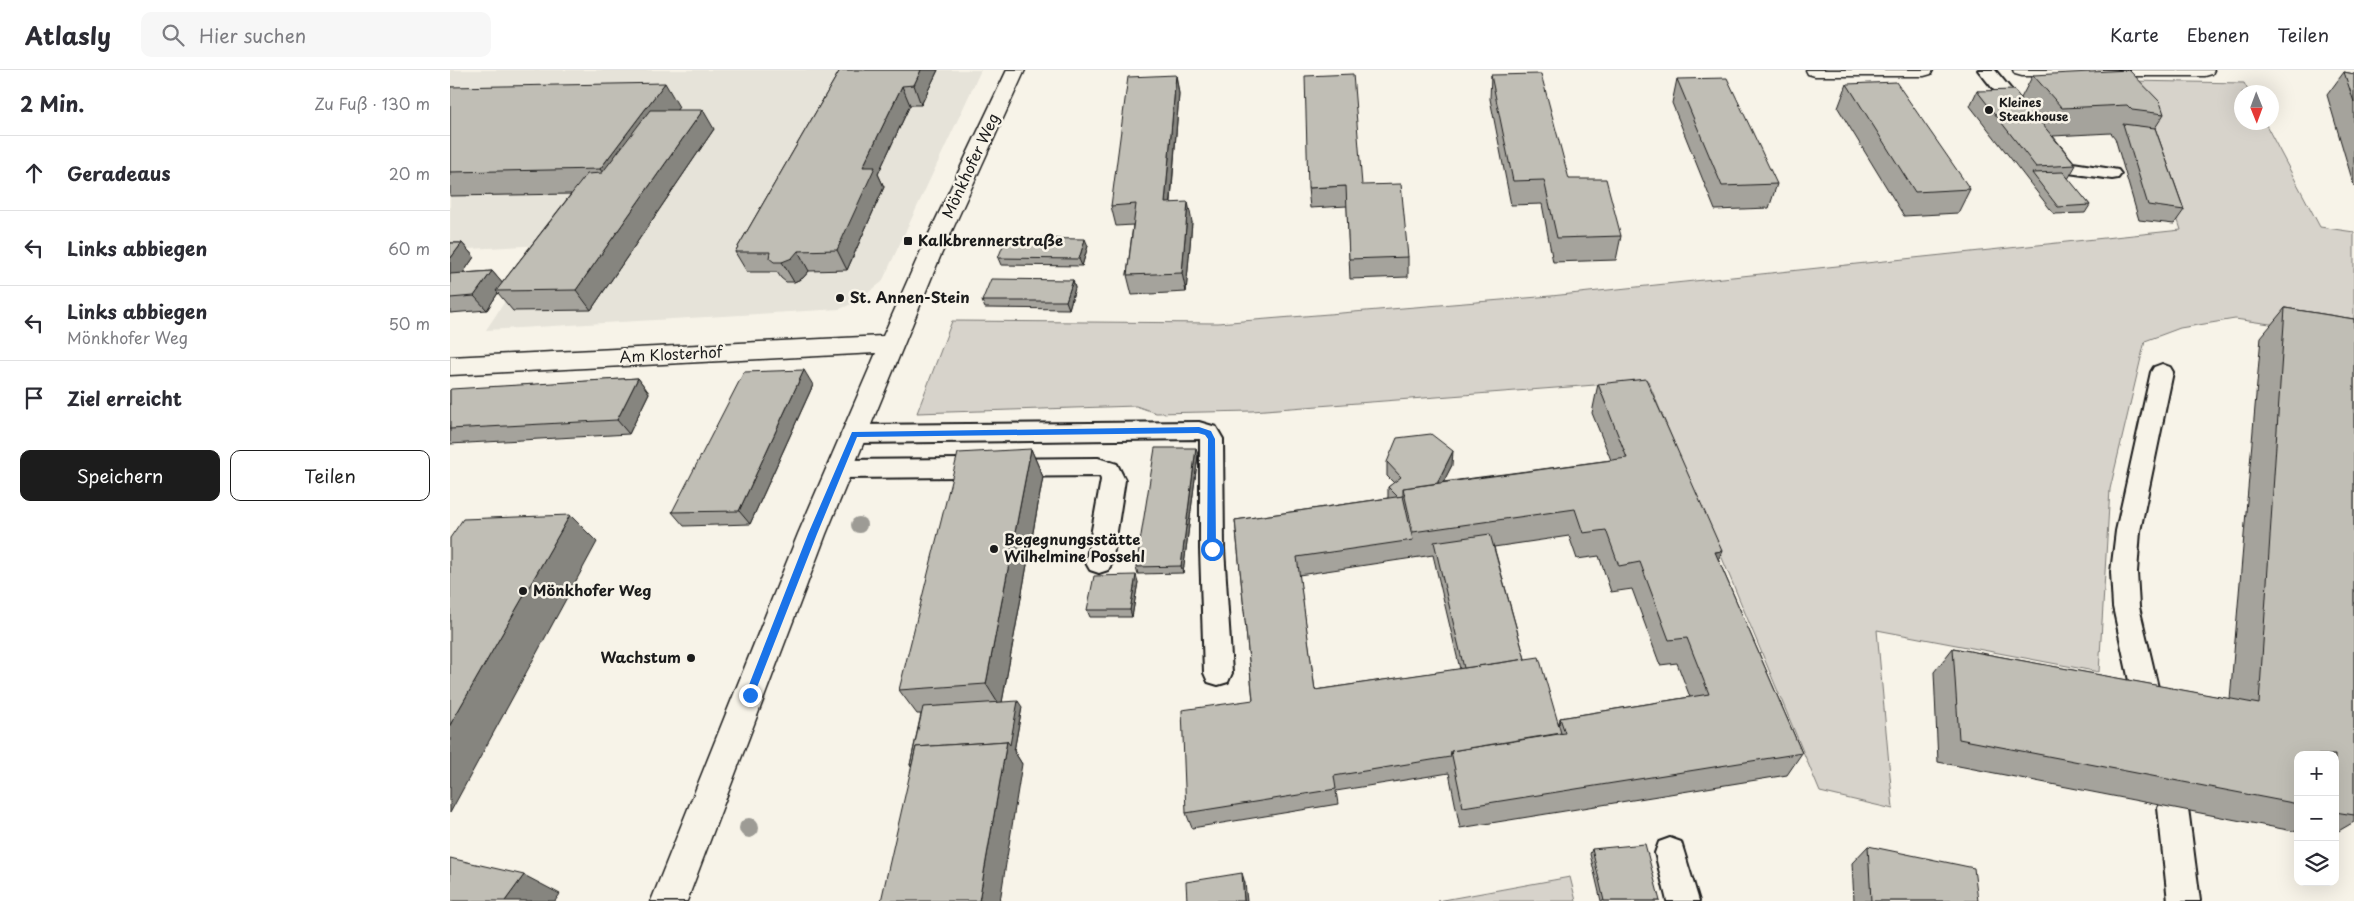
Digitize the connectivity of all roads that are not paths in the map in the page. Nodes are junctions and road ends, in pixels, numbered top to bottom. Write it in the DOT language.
graph roads {
  1 [pos="1016,70"];
  2 [pos="1815,70"];
  3 [pos="1924,70"];
  4 [pos="1986,70"];
  5 [pos="2022,70"];
  6 [pos="2205,70"];
  7 [pos="2112,174"];
  8 [pos="892,344"];
  9 [pos="450,366"];
  10 [pos="2162,372"];
  11 [pos="855,434"];
  12 [pos="840,469"];
  13 [pos="1099,564"];
  14 [pos="1218,672"];
  15 [pos="2150,713"];
  16 [pos="2173,808"];
  17 [pos="1670,853"];
  18 [pos="669,901"];
  19 [pos="1683,901"];
  20 [pos="2184,901"];
  1 -- 8 [label="street, Mönkhofer Weg"];
  2 -- 3 [label="street"];
  4 -- 7 [label="lane"];
  5 -- 6 [label="street"];
  8 -- 9 [label="street, Am Klosterhof"];
  8 -- 11 [label="street, Mönkhofer Weg"];
  10 -- 15 [label="lane"];
  11 -- 12 [label="street, Mönkhofer Weg"];
  11 -- 14 [label="lane"];
  12 -- 13 [label="lane"];
  12 -- 18 [label="street, Mönkhofer Weg"];
  16 -- 20 [label="lane"];
  17 -- 19 [label="lane"];
}
